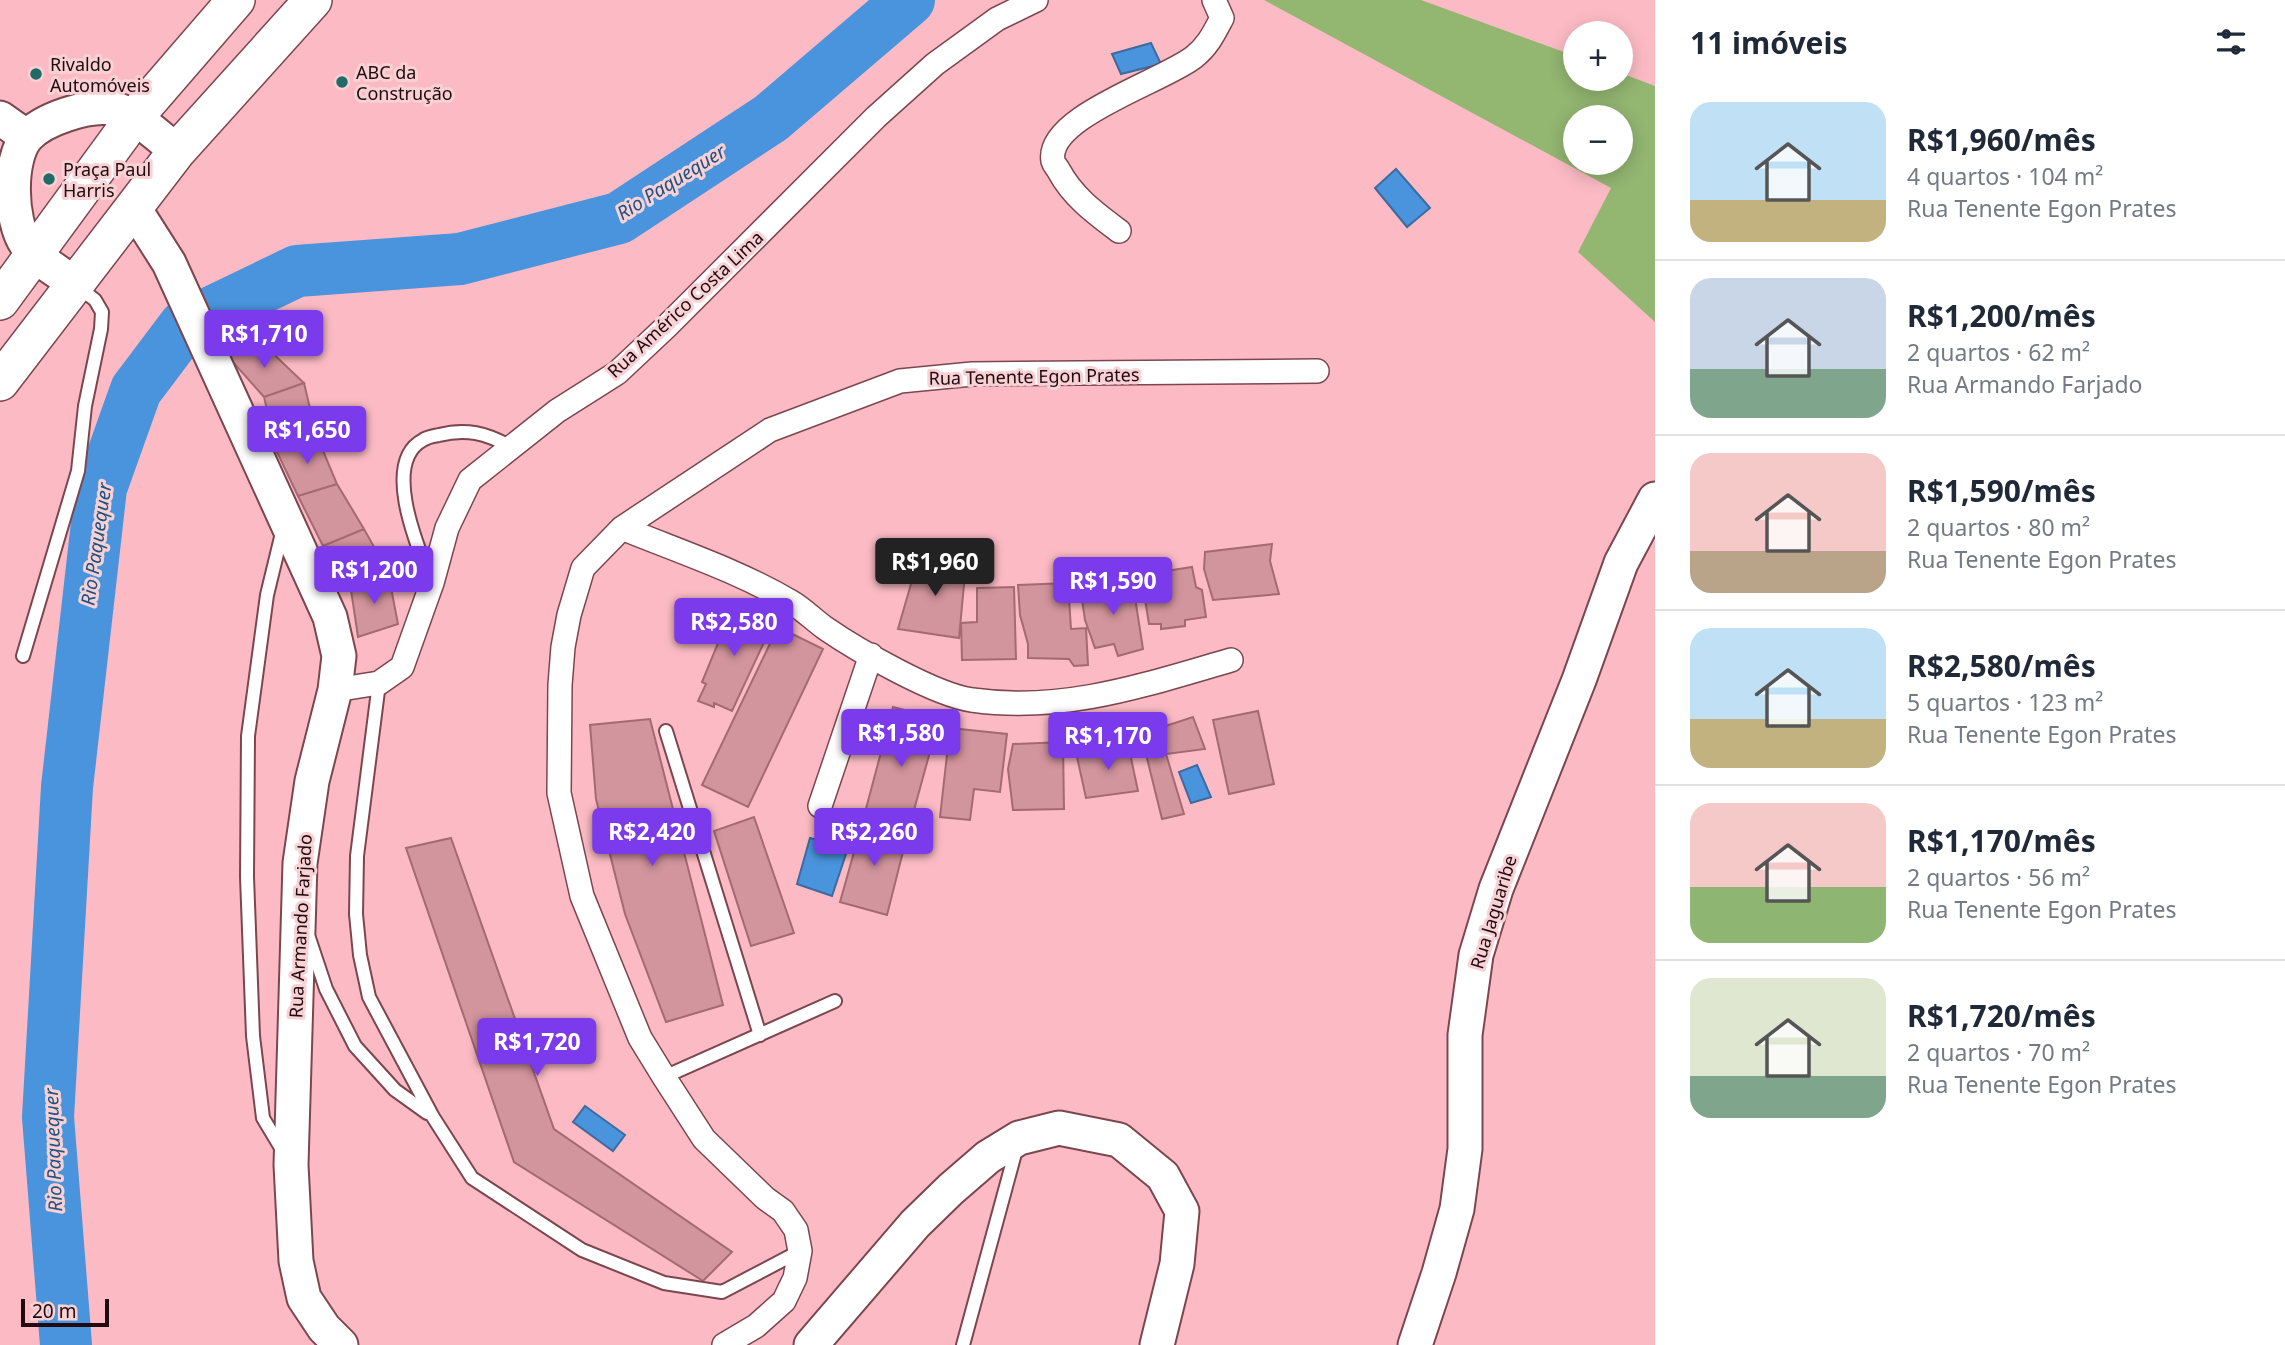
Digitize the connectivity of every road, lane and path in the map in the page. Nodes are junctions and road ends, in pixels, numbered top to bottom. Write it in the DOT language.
graph roads {
  1 [pos="236,0"];
  2 [pos="313,0"];
  3 [pos="1036,0"];
  4 [pos="1214,0"];
  5 [pos="0,118"];
  6 [pos="134,118"];
  7 [pos="27,137"];
  8 [pos="177,151"];
  9 [pos="134,208"];
  10 [pos="1119,231"];
  11 [pos="34,254"];
  12 [pos="75,284"];
  13 [pos="0,301"];
  14 [pos="1317,371"];
  15 [pos="0,382"];
  16 [pos="511,447"];
  17 [pos="1655,499"];
  18 [pos="285,519"];
  19 [pos="622,528"];
  20 [pos="432,583"];
  21 [pos="871,655"];
  22 [pos="23,656"];
  23 [pos="1231,660"];
  24 [pos="379,683"];
  25 [pos="335,691"];
  26 [pos="666,732"];
  27 [pos="820,806"];
  28 [pos="299,908"];
  29 [pos="835,1001"];
  30 [pos="760,1035"];
  31 [pos="664,1077"];
  32 [pos="433,1117"];
  33 [pos="1019,1138"];
  34 [pos="291,1165"];
  35 [pos="800,1251"];
  36 [pos="341,1345"];
  37 [pos="724,1345"];
  38 [pos="811,1345"];
  39 [pos="963,1345"];
  40 [pos="1157,1345"];
  41 [pos="1415,1345"];
  1 -- 6 [label="main road"];
  2 -- 8 [label="main road"];
  3 -- 16 [label="street, Rua Américo Costa Lima"];
  4 -- 10 [label="street"];
  5 -- 7 [label="street"];
  6 -- 7 [label="street"];
  6 -- 8 [label="street"];
  6 -- 11 [label="main road"];
  7 -- 11 [label="street"];
  8 -- 9 [label="main road"];
  9 -- 12 [label="main road"];
  9 -- 18 [label="street, Rua Armando Farjado"];
  11 -- 12 [label="street"];
  11 -- 13 [label="main road"];
  12 -- 15 [label="main road"];
  12 -- 22 [label="lane"];
  14 -- 19 [label="street, Rua Tenente Egon Prates"];
  16 -- 20 [label="street, Rua Américo Costa Lima"];
  16 -- 20 [label="lane"];
  17 -- 41 [label="street, Rua Jaguaribe"];
  18 -- 25 [label="street, Rua Armando Farjado"];
  18 -- 34 [label="lane"];
  19 -- 21 [label="street"];
  19 -- 31 [label="street, Rua Tenente Egon Prates"];
  20 -- 24 [label="street, Rua Américo Costa Lima"];
  21 -- 23 [label="street"];
  21 -- 27 [label="street"];
  24 -- 25 [label="street"];
  24 -- 32 [label="lane"];
  25 -- 28 [label="street, Rua Armando Farjado"];
  26 -- 30 [label="lane"];
  28 -- 32 [label="lane"];
  28 -- 34 [label="street, Rua Armando Farjado"];
  29 -- 30 [label="lane"];
  30 -- 31 [label="lane"];
  31 -- 35 [label="street, Rua Tenente Egon Prates"];
  32 -- 35 [label="lane"];
  33 -- 38 [label="street"];
  33 -- 39 [label="lane"];
  33 -- 40 [label="street"];
  34 -- 36 [label="street, Rua Armando Farjado"];
  35 -- 37 [label="street"];
}
